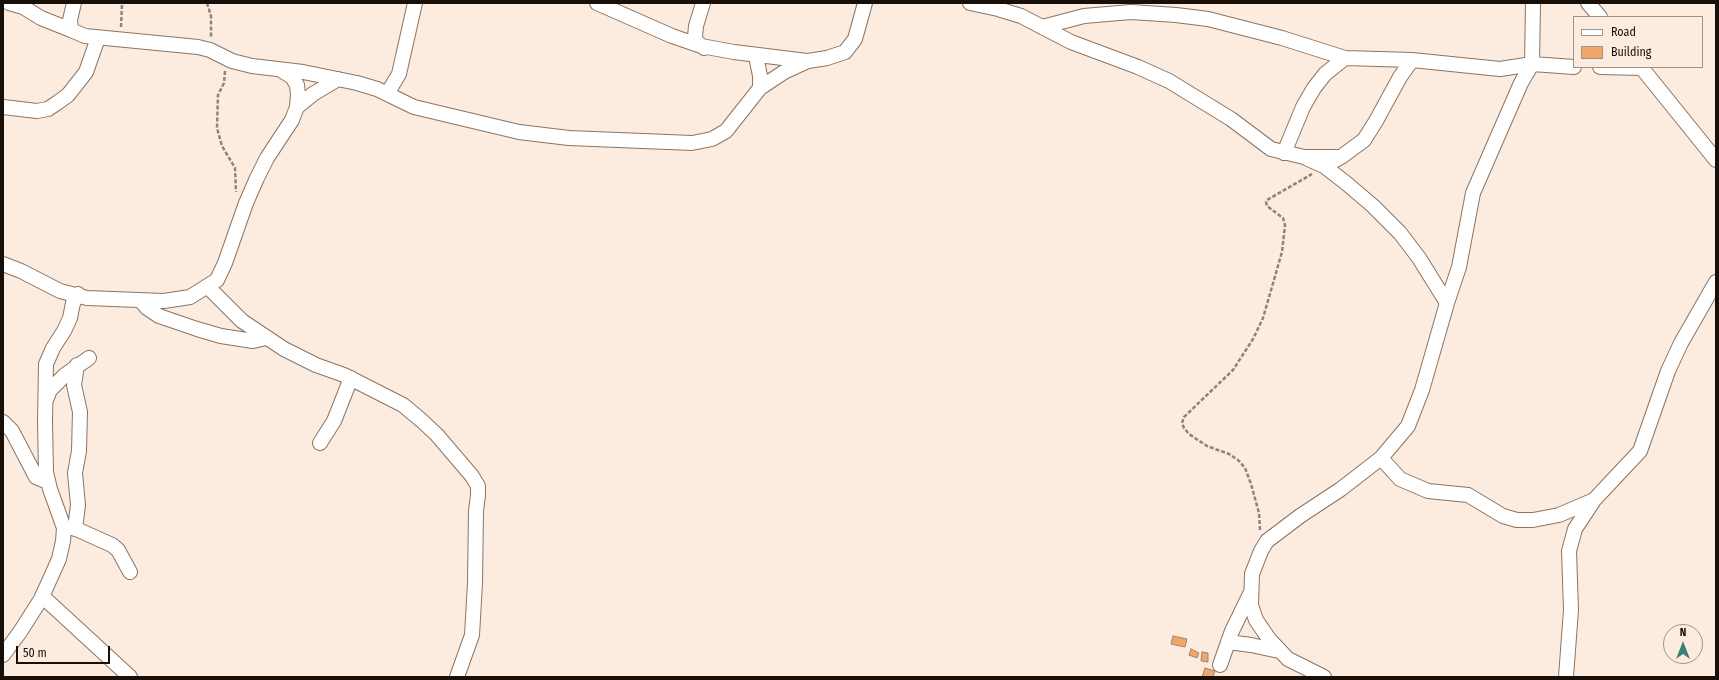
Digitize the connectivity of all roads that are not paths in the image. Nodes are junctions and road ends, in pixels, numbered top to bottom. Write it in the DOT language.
graph roads {
  1 [pos="9,3"];
  2 [pos="74,3"];
  3 [pos="415,3"];
  4 [pos="596,3"];
  5 [pos="703,3"];
  6 [pos="865,3"];
  7 [pos="970,3"];
  8 [pos="1533,3"];
  9 [pos="1588,3"];
  10 [pos="1599,16"];
  11 [pos="1042,27"];
  12 [pos="71,30"];
  13 [pos="98,38"];
  14 [pos="701,46"];
  15 [pos="756,56"];
  16 [pos="1345,58"];
  17 [pos="1412,60"];
  18 [pos="808,61"];
  19 [pos="1532,64"];
  20 [pos="1573,66"];
  21 [pos="1642,68"];
  22 [pos="281,70"];
  23 [pos="338,79"];
  24 [pos="760,88"];
  25 [pos="386,94"];
  26 [pos="3,107"];
  27 [pos="297,107"];
  28 [pos="1284,153"];
  29 [pos="1304,157"];
  30 [pos="1341,157"];
  31 [pos="1716,160"];
  32 [pos="1324,166"];
  33 [pos="3,264"];
  34 [pos="1716,282"];
  35 [pos="208,287"];
  36 [pos="78,294"];
  37 [pos="142,301"];
  38 [pos="1447,303"];
  39 [pos="266,338"];
  40 [pos="89,358"];
  41 [pos="77,365"];
  42 [pos="351,378"];
  43 [pos="46,402"];
  44 [pos="3,422"];
  45 [pos="320,444"];
  46 [pos="1381,458"];
  47 [pos="48,482"];
  48 [pos="1594,500"];
  49 [pos="70,529"];
  50 [pos="130,572"];
  51 [pos="1250,594"];
  52 [pos="42,596"];
  53 [pos="1228,642"];
  54 [pos="1279,651"];
  55 [pos="3,655"];
  56 [pos="1220,665"];
  57 [pos="130,677"];
  58 [pos="457,677"];
  59 [pos="1324,677"];
  60 [pos="1566,677"];
  1 -- 12 [label="street"];
  2 -- 12 [label="street"];
  3 -- 25 [label="street"];
  4 -- 14 [label="street"];
  5 -- 14 [label="street"];
  6 -- 18 [label="street"];
  7 -- 11 [label="street"];
  8 -- 19 [label="street"];
  9 -- 10 [label="street"];
  11 -- 16 [label="street"];
  11 -- 28 [label="street"];
  12 -- 13 [label="street"];
  13 -- 22 [label="street"];
  13 -- 26 [label="street"];
  14 -- 15 [label="street"];
  14 -- 18 [label="street"];
  15 -- 18 [label="street"];
  15 -- 24 [label="street"];
  16 -- 17 [label="street"];
  16 -- 28 [label="street"];
  17 -- 19 [label="street"];
  17 -- 30 [label="street"];
  18 -- 24 [label="street"];
  19 -- 20 [label="street"];
  19 -- 38 [label="street"];
  21 -- 31 [label="street"];
  22 -- 23 [label="street"];
  22 -- 27 [label="street"];
  23 -- 25 [label="street"];
  23 -- 27 [label="street"];
  24 -- 25 [label="street"];
  27 -- 35 [label="street"];
  28 -- 29 [label="street"];
  29 -- 30 [label="street"];
  29 -- 32 [label="street"];
  30 -- 32 [label="street"];
  32 -- 38 [label="street"];
  33 -- 36 [label="street"];
  34 -- 48 [label="street"];
  35 -- 37 [label="street"];
  35 -- 39 [label="street"];
  36 -- 37 [label="street"];
  36 -- 43 [label="street"];
  37 -- 39 [label="street"];
  38 -- 46 [label="street"];
  39 -- 42 [label="street"];
  40 -- 41 [label="street"];
  41 -- 43 [label="street"];
  41 -- 49 [label="street"];
  42 -- 45 [label="street"];
  42 -- 58 [label="street"];
  43 -- 47 [label="street"];
  44 -- 47 [label="street"];
  46 -- 48 [label="street"];
  46 -- 51 [label="street"];
  47 -- 49 [label="street"];
  48 -- 60 [label="street"];
  49 -- 50 [label="street"];
  49 -- 52 [label="street"];
  51 -- 53 [label="street"];
  51 -- 54 [label="street"];
  52 -- 55 [label="street"];
  52 -- 57 [label="street"];
  53 -- 54 [label="street"];
  53 -- 56 [label="street"];
  54 -- 59 [label="street"];
}
